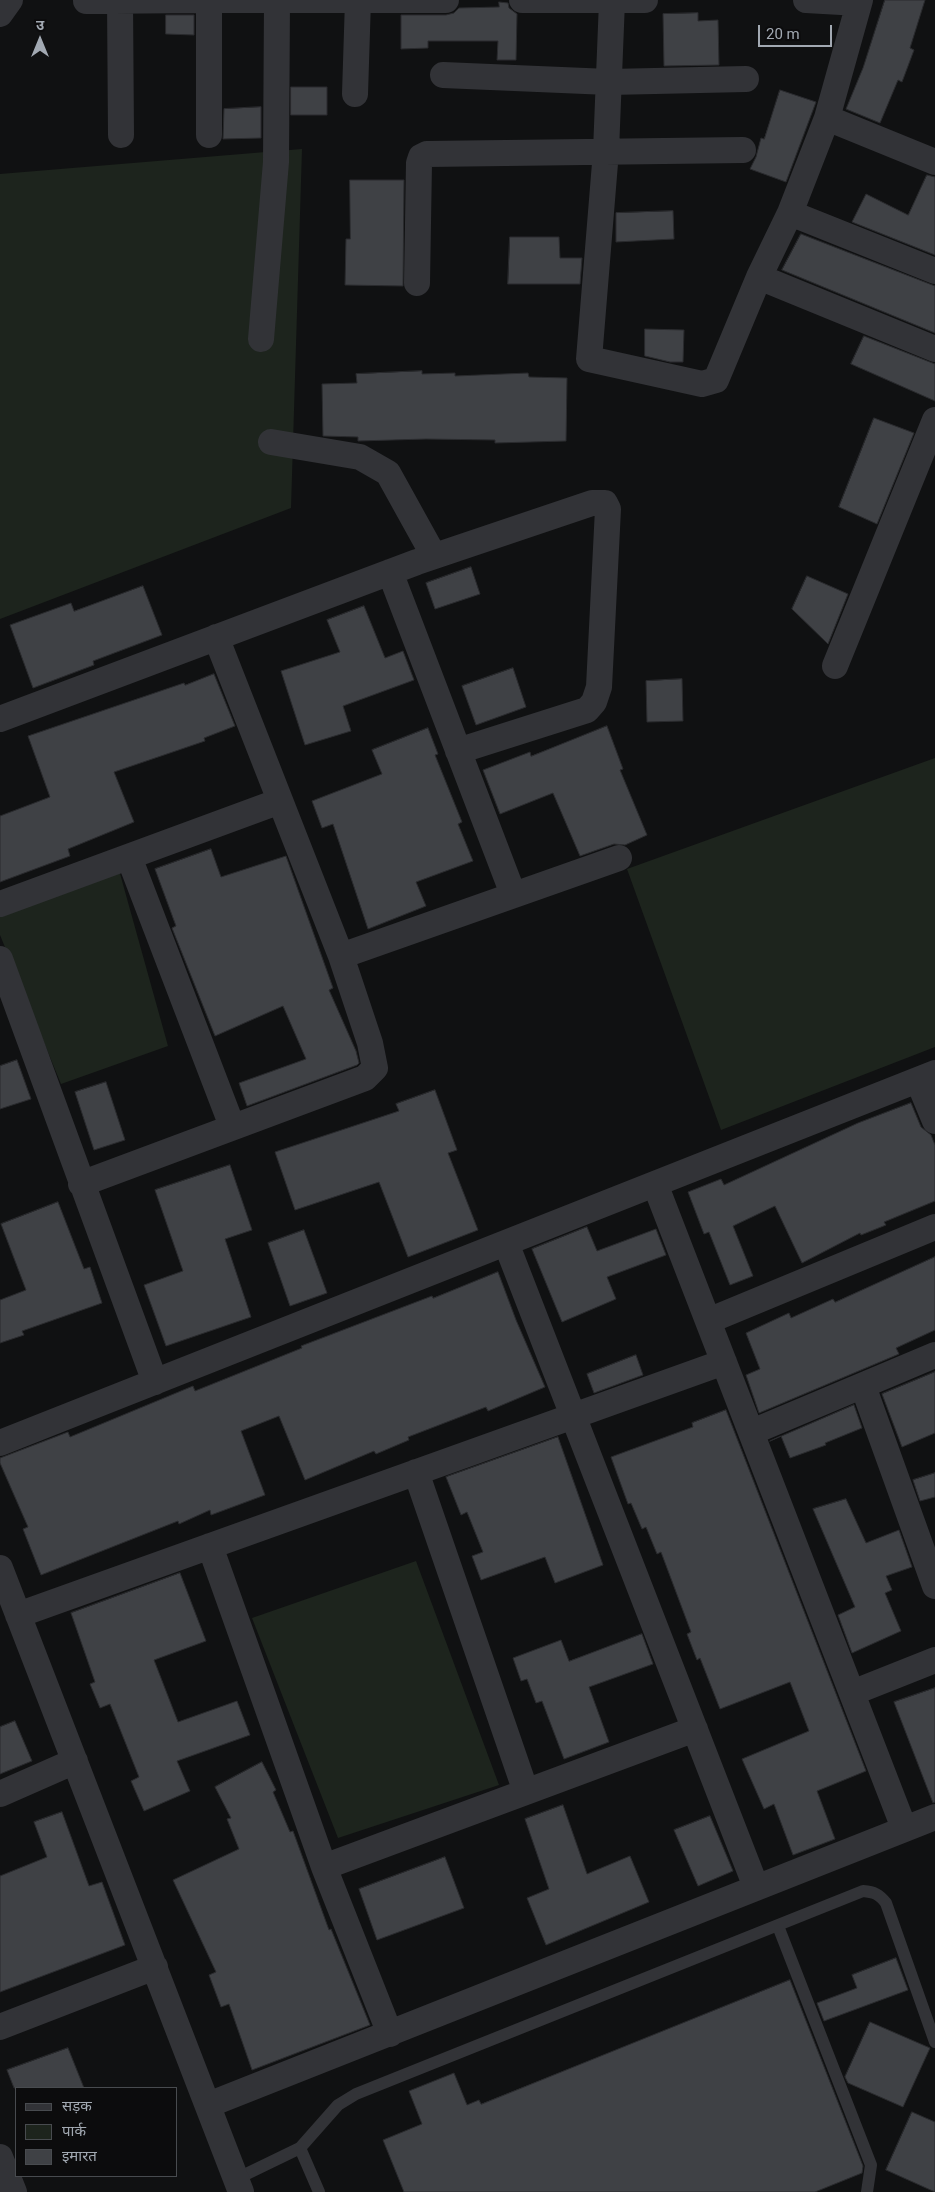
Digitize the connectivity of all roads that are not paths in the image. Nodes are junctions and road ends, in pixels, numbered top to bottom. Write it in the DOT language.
graph roads {
  1 [pos="10,0"];
  2 [pos="199,0"];
  3 [pos="209,0"];
  4 [pos="216,0"];
  5 [pos="358,0"];
  6 [pos="372,0"];
  7 [pos="418,0"];
  8 [pos="446,0"];
  9 [pos="522,0"];
  10 [pos="645,0"];
  11 [pos="806,0"];
  12 [pos="86,1"];
  13 [pos="120,1"];
  14 [pos="277,1"];
  15 [pos="612,1"];
  16 [pos="860,2"];
  17 [pos="0,14"];
  18 [pos="443,76"];
  19 [pos="746,79"];
  20 [pos="609,82"];
  21 [pos="355,94"];
  22 [pos="827,118"];
  23 [pos="121,135"];
  24 [pos="209,136"];
  25 [pos="743,150"];
  26 [pos="606,151"];
  27 [pos="935,162"];
  28 [pos="790,213"];
  29 [pos="935,271"];
  30 [pos="759,277"];
  31 [pos="417,283"];
  32 [pos="261,339"];
  33 [pos="935,350"];
  34 [pos="935,420"];
  35 [pos="271,442"];
  36 [pos="434,556"];
  37 [pos="390,572"];
  38 [pos="216,637"];
  39 [pos="835,666"];
  40 [pos="0,718"];
  41 [pos="458,751"];
  42 [pos="280,800"];
  43 [pos="129,857"];
  44 [pos="619,858"];
  45 [pos="512,894"];
  46 [pos="0,904"];
  47 [pos="341,956"];
  48 [pos="0,959"];
  49 [pos="927,1076"];
  50 [pos="935,1121"];
  51 [pos="232,1126"];
  52 [pos="81,1184"];
  53 [pos="655,1184"];
  54 [pos="935,1227"];
  55 [pos="506,1243"];
  56 [pos="708,1321"];
  57 [pos="935,1356"];
  58 [pos="724,1362"];
  59 [pos="155,1382"];
  60 [pos="862,1386"];
  61 [pos="573,1416"];
  62 [pos="752,1432"];
  63 [pos="0,1443"];
  64 [pos="416,1472"];
  65 [pos="210,1546"];
  66 [pos="0,1568"];
  67 [pos="935,1586"];
  68 [pos="18,1615"];
  69 [pos="935,1660"];
  70 [pos="852,1694"];
  71 [pos="695,1729"];
  72 [pos="75,1761"];
  73 [pos="526,1792"];
  74 [pos="0,1794"];
  75 [pos="935,1817"];
  76 [pos="904,1828"];
  77 [pos="324,1867"];
  78 [pos="756,1887"];
  79 [pos="778,1926"];
  80 [pos="155,1967"];
  81 [pos="0,2027"];
  82 [pos="390,2034"];
  83 [pos="935,2042"];
  84 [pos="208,2105"];
  85 [pos="300,2148"];
  86 [pos="0,2157"];
  87 [pos="239,2185"];
  88 [pos="14,2192"];
  89 [pos="319,2192"];
  90 [pos="867,2192"];
  1 -- 17 [label="street"];
  2 -- 13 [label="street"];
  3 -- 24 [label="street"];
  4 -- 14 [label="street"];
  5 -- 6 [label="street"];
  5 -- 14 [label="street"];
  5 -- 21 [label="street"];
  6 -- 7 [label="street"];
  7 -- 8 [label="street"];
  9 -- 15 [label="street"];
  10 -- 15 [label="street"];
  11 -- 16 [label="street"];
  12 -- 13 [label="street"];
  13 -- 23 [label="street"];
  14 -- 32 [label="street"];
  15 -- 20 [label="street"];
  16 -- 22 [label="street"];
  18 -- 20 [label="street"];
  19 -- 20 [label="street"];
  20 -- 26 [label="street"];
  22 -- 27 [label="street"];
  22 -- 28 [label="street"];
  25 -- 26 [label="street"];
  26 -- 30 [label="street"];
  26 -- 31 [label="street"];
  28 -- 29 [label="street"];
  28 -- 30 [label="street"];
  30 -- 33 [label="street"];
  34 -- 39 [label="street"];
  35 -- 36 [label="street"];
  36 -- 37 [label="street"];
  36 -- 41 [label="street"];
  37 -- 38 [label="street"];
  37 -- 41 [label="street"];
  38 -- 40 [label="street"];
  38 -- 42 [label="street"];
  41 -- 45 [label="street"];
  42 -- 43 [label="street"];
  42 -- 47 [label="street"];
  43 -- 46 [label="street"];
  43 -- 51 [label="street"];
  44 -- 45 [label="street"];
  45 -- 47 [label="street"];
  47 -- 51 [label="street"];
  48 -- 52 [label="street"];
  49 -- 50 [label="street"];
  49 -- 53 [label="street"];
  51 -- 52 [label="street"];
  52 -- 59 [label="street"];
  53 -- 55 [label="street"];
  53 -- 56 [label="street"];
  54 -- 56 [label="street"];
  55 -- 59 [label="street"];
  55 -- 61 [label="street"];
  56 -- 58 [label="street"];
  57 -- 60 [label="street"];
  58 -- 61 [label="street"];
  58 -- 62 [label="street"];
  59 -- 63 [label="street"];
  60 -- 62 [label="street"];
  60 -- 67 [label="street"];
  61 -- 64 [label="street"];
  61 -- 71 [label="street"];
  62 -- 70 [label="street"];
  64 -- 65 [label="street"];
  64 -- 73 [label="street"];
  65 -- 68 [label="street"];
  65 -- 77 [label="street"];
  66 -- 68 [label="street"];
  68 -- 72 [label="street"];
  69 -- 70 [label="street"];
  70 -- 76 [label="street"];
  71 -- 73 [label="street"];
  71 -- 78 [label="street"];
  72 -- 74 [label="street"];
  72 -- 80 [label="street"];
  73 -- 77 [label="street"];
  75 -- 76 [label="street"];
  76 -- 78 [label="street"];
  77 -- 82 [label="street"];
  78 -- 82 [label="street"];
  79 -- 83 [label="lane"];
  79 -- 85 [label="lane"];
  79 -- 90 [label="lane"];
  80 -- 81 [label="street"];
  80 -- 84 [label="street"];
  82 -- 84 [label="street"];
  84 -- 87 [label="street"];
  85 -- 87 [label="lane"];
  85 -- 89 [label="lane"];
  86 -- 88 [label="street"];
}
